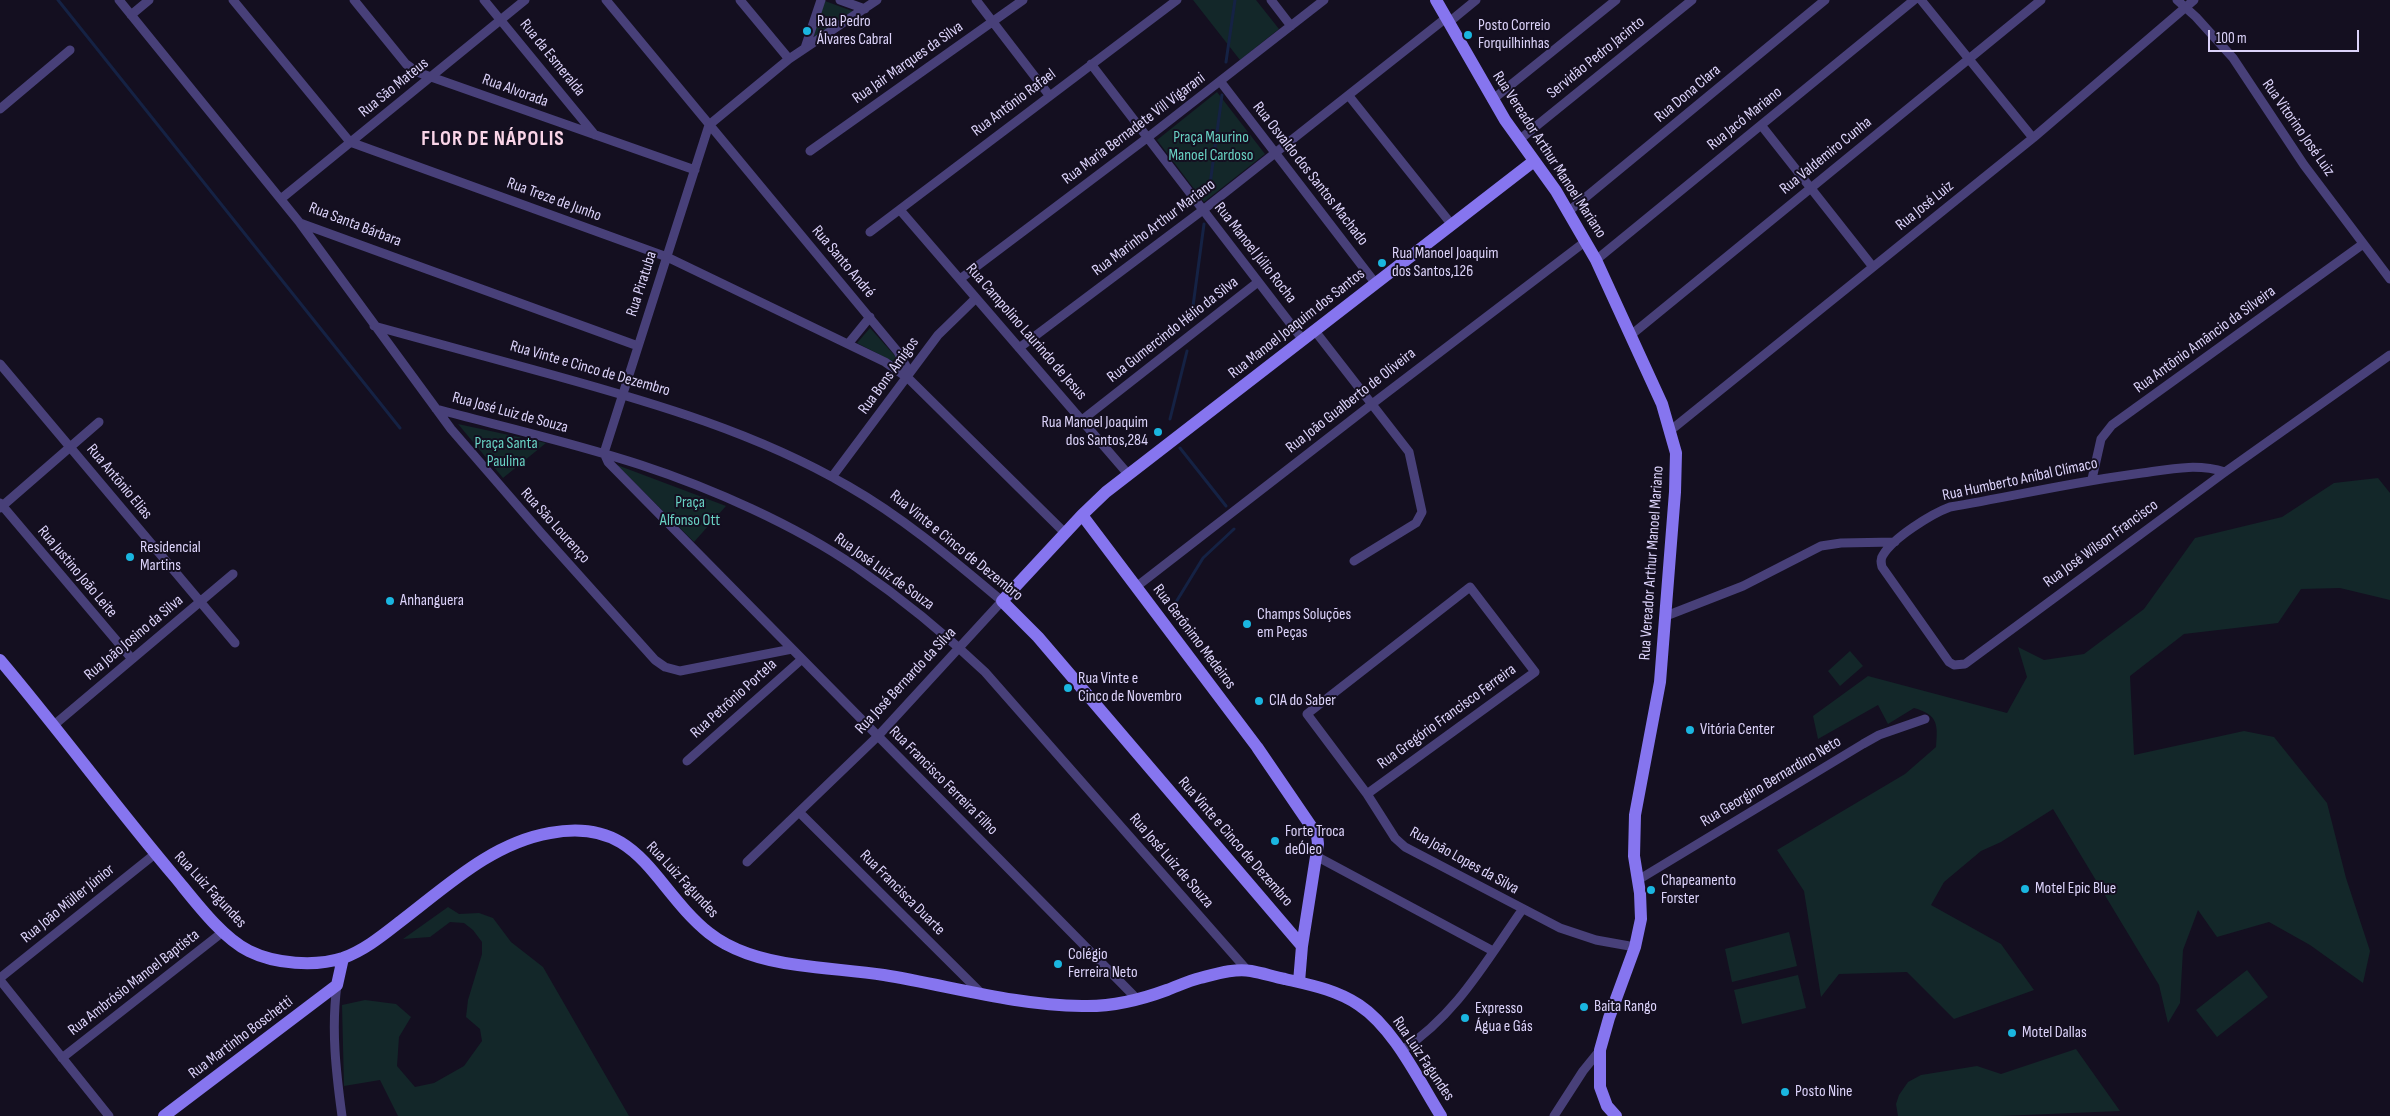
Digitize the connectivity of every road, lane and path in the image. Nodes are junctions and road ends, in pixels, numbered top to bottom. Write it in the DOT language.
graph roads {
  1 [pos="119,0"];
  2 [pos="149,0"];
  3 [pos="233,0"];
  4 [pos="354,0"];
  5 [pos="484,0"];
  6 [pos="525,0"];
  7 [pos="606,0"];
  8 [pos="740,0"];
  9 [pos="821,0"];
  10 [pos="840,0"];
  11 [pos="877,0"];
  12 [pos="976,0"];
  13 [pos="1023,0"];
  14 [pos="1178,0"];
  15 [pos="1271,0"];
  16 [pos="1324,0"];
  17 [pos="1436,0"];
  18 [pos="1476,0"];
  19 [pos="1616,0"];
  20 [pos="1692,0"];
  21 [pos="1825,0"];
  22 [pos="1914,0"];
  23 [pos="1921,0"];
  24 [pos="2041,0"];
  25 [pos="2177,0"];
  26 [pos="2194,0"];
  27 [pos="2184,8"];
  28 [pos="865,9"];
  29 [pos="131,15"];
  30 [pos="501,20"];
  31 [pos="1447,20"];
  32 [pos="992,22"];
  33 [pos="1291,26"];
  34 [pos="805,48"];
  35 [pos="70,50"];
  36 [pos="790,58"];
  37 [pos="1969,59"];
  38 [pos="1091,64"];
  39 [pos="431,77"];
  40 [pos="1220,81"];
  41 [pos="1049,95"];
  42 [pos="1349,96"];
  43 [pos="1492,100"];
  44 [pos="0,109"];
  45 [pos="709,124"];
  46 [pos="1761,125"];
  47 [pos="596,136"];
  48 [pos="1148,138"];
  49 [pos="2033,138"];
  50 [pos="1518,140"];
  51 [pos="350,142"];
  52 [pos="810,151"];
  53 [pos="1276,154"];
  54 [pos="1534,160"];
  55 [pos="695,170"];
  56 [pos="1810,188"];
  57 [pos="282,198"];
  58 [pos="900,210"];
  59 [pos="1203,210"];
  60 [pos="1569,211"];
  61 [pos="300,223"];
  62 [pos="1452,225"];
  63 [pos="870,232"];
  64 [pos="1586,241"];
  65 [pos="2363,244"];
  66 [pos="667,257"];
  67 [pos="1596,260"];
  68 [pos="1873,267"];
  69 [pos="960,279"];
  70 [pos="2390,279"];
  71 [pos="1258,282"];
  72 [pos="1376,284"];
  73 [pos="976,298"];
  74 [pos="870,317"];
  75 [pos="374,326"];
  76 [pos="1315,331"];
  77 [pos="1631,335"];
  78 [pos="1303,340"];
  79 [pos="848,344"];
  80 [pos="638,346"];
  81 [pos="1019,348"];
  82 [pos="2390,355"];
  83 [pos="0,364"];
  84 [pos="908,378"];
  85 [pos="623,394"];
  86 [pos="1372,404"];
  87 [pos="436,409"];
  88 [pos="1082,420"];
  89 [pos="99,422"];
  90 [pos="1671,430"];
  91 [pos="70,447"];
  92 [pos="604,453"];
  93 [pos="2225,472"];
  94 [pos="1128,474"];
  95 [pos="832,477"];
  96 [pos="2092,479"];
  97 [pos="1,505"];
  98 [pos="1082,515"];
  99 [pos="1065,533"];
  100 [pos="1895,542"];
  101 [pos="1354,561"];
  102 [pos="233,574"];
  103 [pos="1136,587"];
  104 [pos="200,601"];
  105 [pos="1002,601"];
  106 [pos="1666,616"];
  107 [pos="235,643"];
  108 [pos="960,648"];
  109 [pos="792,649"];
  110 [pos="802,658"];
  111 [pos="132,659"];
  112 [pos="0,660"];
  113 [pos="1307,714"];
  114 [pos="1925,719"];
  115 [pos="54,725"];
  116 [pos="878,736"];
  117 [pos="686,761"];
  118 [pos="1367,794"];
  119 [pos="799,812"];
  120 [pos="155,854"];
  121 [pos="1316,856"];
  122 [pos="747,862"];
  123 [pos="1638,880"];
  124 [pos="1522,910"];
  125 [pos="224,932"];
  126 [pos="1302,946"];
  127 [pos="1635,947"];
  128 [pos="1493,951"];
  129 [pos="343,958"];
  130 [pos="1247,970"];
  131 [pos="0,979"];
  132 [pos="1299,982"];
  133 [pos="337,985"];
  134 [pos="983,995"];
  135 [pos="1137,1000"];
  136 [pos="1600,1050"];
  137 [pos="1401,1051"];
  138 [pos="62,1058"];
  139 [pos="109,1116"];
  140 [pos="164,1116"];
  141 [pos="342,1116"];
  142 [pos="1441,1116"];
  143 [pos="1554,1116"];
  144 [pos="1616,1116"];
  1 -- 29 [label="street, Rua Santa Bárbara"];
  2 -- 29 [label="street"];
  3 -- 51 [label="street"];
  4 -- 39 [label="street, Rua Alvorada"];
  5 -- 30 [label="street, Rua da Esmeralda"];
  6 -- 30 [label="street, Rua São Mateus"];
  7 -- 45 [label="street, Rua Santo André"];
  8 -- 36 [label="street"];
  9 -- 34 [label="street"];
  10 -- 28 [label="street"];
  11 -- 28 [label="street"];
  12 -- 32 [label="street"];
  13 -- 32 [label="street, Rua Jair Marques da Silva"];
  14 -- 38 [label="street, Rua Antônio Rafael"];
  15 -- 33 [label="street"];
  16 -- 33 [label="street, Rua Maria Bernadete Vill Vigarani"];
  17 -- 31 [label="main road, Rua Vereador Arthur Manoel Mariano"];
  18 -- 31 [label="street, Rua Marinho Arthur Mariano"];
  19 -- 43 [label="street"];
  20 -- 50 [label="street, Servidão Pedro Jacinto"];
  21 -- 60 [label="street, Rua Dona Clara"];
  22 -- 46 [label="street, Rua Jacó Mariano"];
  23 -- 37 [label="street"];
  24 -- 37 [label="street, Rua Valdemiro Cunha"];
  25 -- 27 [label="street, Rua Vitorino José Luiz"];
  26 -- 27 [label="street, Rua José Luiz"];
  27 -- 49 [label="street, Rua José Luiz"];
  27 -- 65 [label="street, Rua Vitorino José Luiz"];
  28 -- 34 [label="street"];
  29 -- 57 [label="street, Rua Santa Bárbara"];
  30 -- 39 [label="street, Rua São Mateus"];
  30 -- 47 [label="street, Rua da Esmeralda"];
  31 -- 42 [label="street, Rua Marinho Arthur Mariano"];
  31 -- 43 [label="main road, Rua Vereador Arthur Manoel Mariano"];
  32 -- 41 [label="street"];
  32 -- 52 [label="street, Rua Jair Marques da Silva"];
  33 -- 40 [label="street, Rua Maria Bernadete Vill Vigarani"];
  34 -- 36 [label="street"];
  35 -- 44 [label="street"];
  36 -- 45 [label="street"];
  37 -- 49 [label="street"];
  37 -- 56 [label="street, Rua Valdemiro Cunha"];
  38 -- 41 [label="street, Rua Antônio Rafael"];
  38 -- 48 [label="street, Rua Manoel Júlio Rocha"];
  39 -- 47 [label="street, Rua Alvorada"];
  39 -- 51 [label="street, Rua São Mateus"];
  40 -- 48 [label="street, Rua Maria Bernadete Vill Vigarani"];
  40 -- 53 [label="street, Rua Osvaldo dos Santos Machado"];
  41 -- 58 [label="street, Rua Antônio Rafael"];
  42 -- 53 [label="street, Rua Marinho Arthur Mariano"];
  42 -- 62 [label="street"];
  43 -- 50 [label="main road, Rua Vereador Arthur Manoel Mariano"];
  45 -- 55 [label="street, Rua Piratuba"];
  45 -- 74 [label="street, Rua Santo André"];
  46 -- 56 [label="street"];
  46 -- 67 [label="street, Rua Jacó Mariano"];
  47 -- 55 [label="street, Rua Alvorada"];
  48 -- 59 [label="street, Rua Manoel Júlio Rocha"];
  48 -- 69 [label="street, Rua Maria Bernadete Vill Vigarani"];
  49 -- 68 [label="street, Rua José Luiz"];
  50 -- 54 [label="main road, Rua Vereador Arthur Manoel Mariano"];
  51 -- 57 [label="street, Rua São Mateus"];
  51 -- 66 [label="street, Rua Treze de Junho"];
  53 -- 59 [label="street, Rua Marinho Arthur Mariano"];
  53 -- 72 [label="street, Rua Osvaldo dos Santos Machado"];
  54 -- 60 [label="main road, Rua Vereador Arthur Manoel Mariano"];
  54 -- 62 [label="main road, Rua Manoel Joaquim dos Santos"];
  55 -- 66 [label="street, Rua Piratuba"];
  56 -- 68 [label="street"];
  56 -- 77 [label="street, Rua Valdemiro Cunha"];
  57 -- 61 [label="street, Rua Santa Bárbara"];
  58 -- 63 [label="street, Rua Antônio Rafael"];
  58 -- 69 [label="street, Rua Campolino Laurindo de Jesus"];
  59 -- 71 [label="street, Rua Manoel Júlio Rocha"];
  59 -- 81 [label="street, Rua Marinho Arthur Mariano"];
  60 -- 64 [label="main road, Rua Vereador Arthur Manoel Mariano"];
  61 -- 75 [label="street, Rua São Lourenço"];
  61 -- 80 [label="street, Rua Santa Bárbara"];
  62 -- 72 [label="main road, Rua Manoel Joaquim dos Santos"];
  64 -- 67 [label="main road, Rua Vereador Arthur Manoel Mariano"];
  64 -- 86 [label="street, Rua João Gualberto de Oliveira"];
  65 -- 70 [label="street, Rua Vitorino José Luiz"];
  65 -- 96 [label="street, Rua Antônio Amâncio da Silveira"];
  66 -- 79 [label="street, Rua Treze de Junho"];
  66 -- 80 [label="street, Rua Piratuba"];
  67 -- 77 [label="main road, Rua Vereador Arthur Manoel Mariano"];
  68 -- 90 [label="street, Rua José Luiz"];
  69 -- 73 [label="street, Rua Campolino Laurindo de Jesus"];
  71 -- 78 [label="street, Rua Manoel Júlio Rocha"];
  71 -- 88 [label="street, Rua Gumercindo Hélio da Silva"];
  72 -- 76 [label="main road, Rua Manoel Joaquim dos Santos"];
  73 -- 81 [label="street, Rua Campolino Laurindo de Jesus"];
  73 -- 84 [label="street, Rua Bons Amigos"];
  74 -- 79 [label="street"];
  74 -- 84 [label="street, Rua Santo André"];
  75 -- 85 [label="street, Rua Vinte e Cinco de Dezembro"];
  75 -- 87 [label="street, Rua São Lourenço"];
  76 -- 78 [label="main road, Rua Manoel Joaquim dos Santos"];
  76 -- 86 [label="street"];
  77 -- 90 [label="main road, Rua Vereador Arthur Manoel Mariano"];
  78 -- 94 [label="main road, Rua Manoel Joaquim dos Santos"];
  79 -- 84 [label="street, Rua Treze de Junho"];
  80 -- 85 [label="street, Rua Piratuba"];
  81 -- 88 [label="street, Rua Campolino Laurindo de Jesus"];
  82 -- 93 [label="street, Rua José Wilson Francisco"];
  83 -- 91 [label="street, Rua Antônio Elias"];
  84 -- 95 [label="street, Rua Bons Amigos"];
  84 -- 99 [label="street, Rua Santo André"];
  85 -- 92 [label="street, Rua Piratuba"];
  85 -- 95 [label="street, Rua Vinte e Cinco de Dezembro"];
  86 -- 101 [label="street"];
  86 -- 103 [label="street, Rua João Gualberto de Oliveira"];
  87 -- 92 [label="street, Rua José Luiz de Souza"];
  87 -- 109 [label="street, Rua São Lourenço"];
  88 -- 94 [label="street, Rua Campolino Laurindo de Jesus"];
  89 -- 91 [label="street"];
  90 -- 106 [label="main road, Rua Vereador Arthur Manoel Mariano"];
  91 -- 97 [label="street"];
  91 -- 104 [label="street, Rua Antônio Elias"];
  92 -- 108 [label="street, Rua José Luiz de Souza"];
  92 -- 109 [label="street, Rua Francisco Ferreira Filho"];
  93 -- 96 [label="street, Rua Humberto Aníbal Clímaco"];
  93 -- 100 [label="street, Rua José Wilson Francisco"];
  94 -- 98 [label="main road, Rua Manoel Joaquim dos Santos"];
  95 -- 105 [label="street, Rua Vinte e Cinco de Dezembro"];
  96 -- 100 [label="street, Rua Humberto Aníbal Clímaco"];
  97 -- 111 [label="street, Rua Justino João Leite"];
  98 -- 99 [label="main road, Rua José Bernardo da Silva"];
  98 -- 103 [label="main road, Rua Gerônimo Medeiros"];
  99 -- 105 [label="main road, Rua José Bernardo da Silva"];
  100 -- 106 [label="street"];
  102 -- 104 [label="street, Rua João Josino da Silva"];
  103 -- 121 [label="main road, Rua Gerônimo Medeiros"];
  104 -- 107 [label="street, Rua Antônio Elias"];
  104 -- 111 [label="street, Rua João Josino da Silva"];
  105 -- 108 [label="street, Rua José Bernardo da Silva"];
  105 -- 126 [label="main road, Rua Vinte e Cinco de Dezembro"];
  106 -- 123 [label="main road, Rua Vereador Arthur Manoel Mariano"];
  108 -- 116 [label="street, Rua José Bernardo da Silva"];
  108 -- 130 [label="street, Rua José Luiz de Souza"];
  109 -- 110 [label="street, Rua Francisco Ferreira Filho"];
  110 -- 116 [label="street, Rua Francisco Ferreira Filho"];
  110 -- 117 [label="street, Rua Petrônio Portela"];
  111 -- 115 [label="street, Rua João Josino da Silva"];
  112 -- 115 [label="main road, Rua Luiz Fagundes"];
  113 -- 118 [label="street, Rua João Lopes da Silva"];
  113 -- 118 [label="street, Rua Gregório Francisco Ferreira"];
  114 -- 123 [label="street, Rua Georgino Bernardino Neto"];
  115 -- 120 [label="main road, Rua Luiz Fagundes"];
  116 -- 119 [label="street, Rua José Bernardo da Silva"];
  116 -- 135 [label="street, Rua Francisco Ferreira Filho"];
  118 -- 124 [label="street, Rua João Lopes da Silva"];
  119 -- 122 [label="street, Rua José Bernardo da Silva"];
  119 -- 134 [label="street, Rua Francisca Duarte"];
  120 -- 125 [label="main road, Rua Luiz Fagundes"];
  120 -- 131 [label="street, Rua João Müller Júnior"];
  121 -- 126 [label="main road, Rua Gerônimo Medeiros"];
  121 -- 128 [label="street"];
  123 -- 127 [label="main road, Rua Vereador Arthur Manoel Mariano"];
  124 -- 127 [label="street, Rua João Lopes da Silva"];
  124 -- 128 [label="street"];
  125 -- 129 [label="main road, Rua Luiz Fagundes"];
  125 -- 138 [label="street, Rua Ambrósio Manoel Baptista"];
  126 -- 132 [label="main road"];
  127 -- 136 [label="main road, Rua Vereador Arthur Manoel Mariano"];
  128 -- 137 [label="street"];
  129 -- 133 [label="main road"];
  129 -- 134 [label="main road, Rua Luiz Fagundes"];
  130 -- 132 [label="main road, Rua Luiz Fagundes"];
  130 -- 135 [label="main road, Rua Luiz Fagundes"];
  131 -- 138 [label="street"];
  132 -- 137 [label="main road, Rua Luiz Fagundes"];
  133 -- 140 [label="main road, Rua Martinho Boschetti"];
  133 -- 141 [label="street"];
  134 -- 135 [label="main road, Rua Luiz Fagundes"];
  136 -- 143 [label="street"];
  136 -- 144 [label="main road, Rua Vereador Arthur Manoel Mariano"];
  137 -- 142 [label="main road, Rua Luiz Fagundes"];
  138 -- 139 [label="street"];
}
